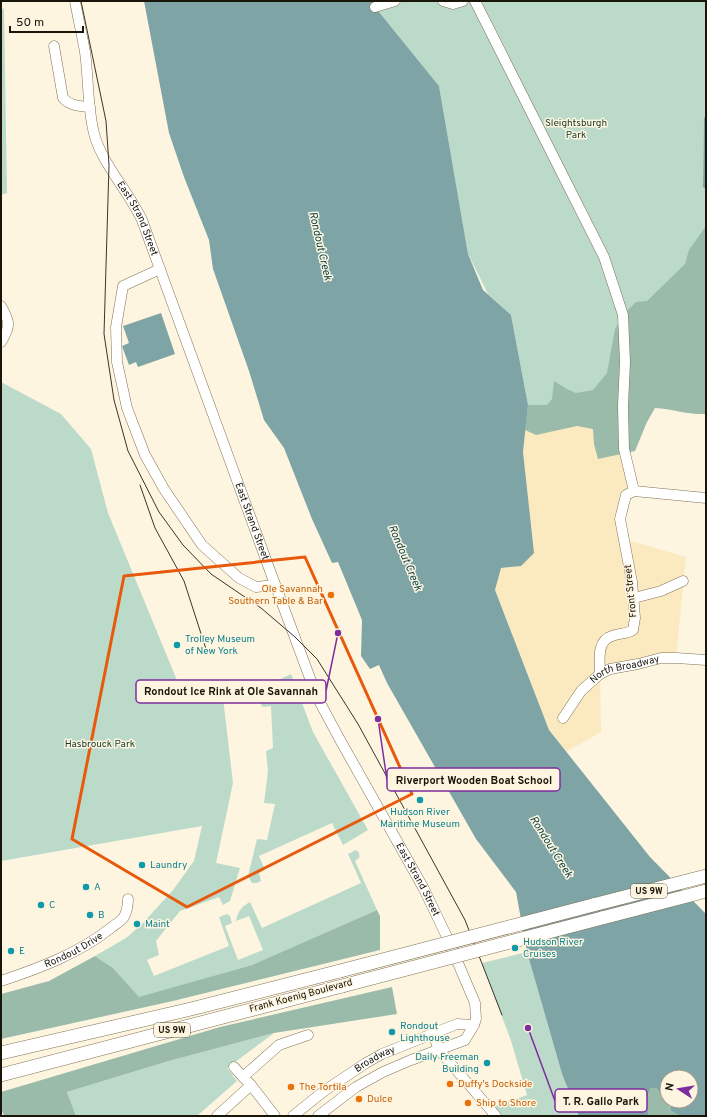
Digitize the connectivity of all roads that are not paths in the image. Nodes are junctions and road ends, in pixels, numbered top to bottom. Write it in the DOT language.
graph roads {
  1 [pos="75,1"];
  2 [pos="395,1"];
  3 [pos="443,1"];
  4 [pos="463,1"];
  5 [pos="475,1"];
  6 [pos="375,7"];
  7 [pos="54,46"];
  8 [pos="90,107"];
  9 [pos="160,269"];
  10 [pos="1,306"];
  11 [pos="1,342"];
  12 [pos="634,491"];
  13 [pos="706,498"];
  14 [pos="683,581"];
  15 [pos="275,584"];
  16 [pos="634,598"];
  17 [pos="706,660"];
  18 [pos="600,674"];
  19 [pos="563,718"];
  20 [pos="706,876"];
  21 [pos="706,891"];
  22 [pos="128,899"];
  23 [pos="1,981"];
  24 [pos="474,1025"];
  25 [pos="433,1034"];
  26 [pos="308,1036"];
  27 [pos="439,1050"];
  28 [pos="1,1053"];
  29 [pos="234,1067"];
  30 [pos="1,1075"];
  31 [pos="244,1077"];
  32 [pos="251,1085"];
  33 [pos="217,1116"];
  34 [pos="275,1116"];
  35 [pos="293,1116"];
  36 [pos="318,1116"];
  37 [pos="496,1116"];
  1 -- 8 [label="street, East Strand Street"];
  2 -- 6 [label="street"];
  3 -- 4 [label="street"];
  5 -- 12 [label="street"];
  7 -- 8 [label="street"];
  8 -- 9 [label="street, East Strand Street"];
  9 -- 15 [label="street, East Strand Street"];
  9 -- 15 [label="street"];
  10 -- 11 [label="street"];
  12 -- 13 [label="street"];
  12 -- 16 [label="street, Front Street"];
  14 -- 16 [label="street"];
  15 -- 24 [label="street, East Strand Street"];
  16 -- 18 [label="street, Front Street"];
  17 -- 18 [label="street, North Broadway"];
  18 -- 19 [label="street, North Broadway"];
  20 -- 28 [label="main road, Frank Koenig Boulevard / US 9W, bridge"];
  21 -- 30 [label="main road, Frank Koenig Boulevard / US 9W, bridge"];
  22 -- 23 [label="street, Rondout Drive"];
  24 -- 25 [label="street, Broadway"];
  24 -- 27 [label="street, Broadway"];
  25 -- 27 [label="street"];
  25 -- 35 [label="street, Broadway"];
  26 -- 31 [label="street"];
  27 -- 36 [label="street, Broadway"];
  27 -- 37 [label="street"];
  29 -- 31 [label="street"];
  31 -- 32 [label="street"];
  32 -- 33 [label="street"];
  32 -- 34 [label="street"];
}
